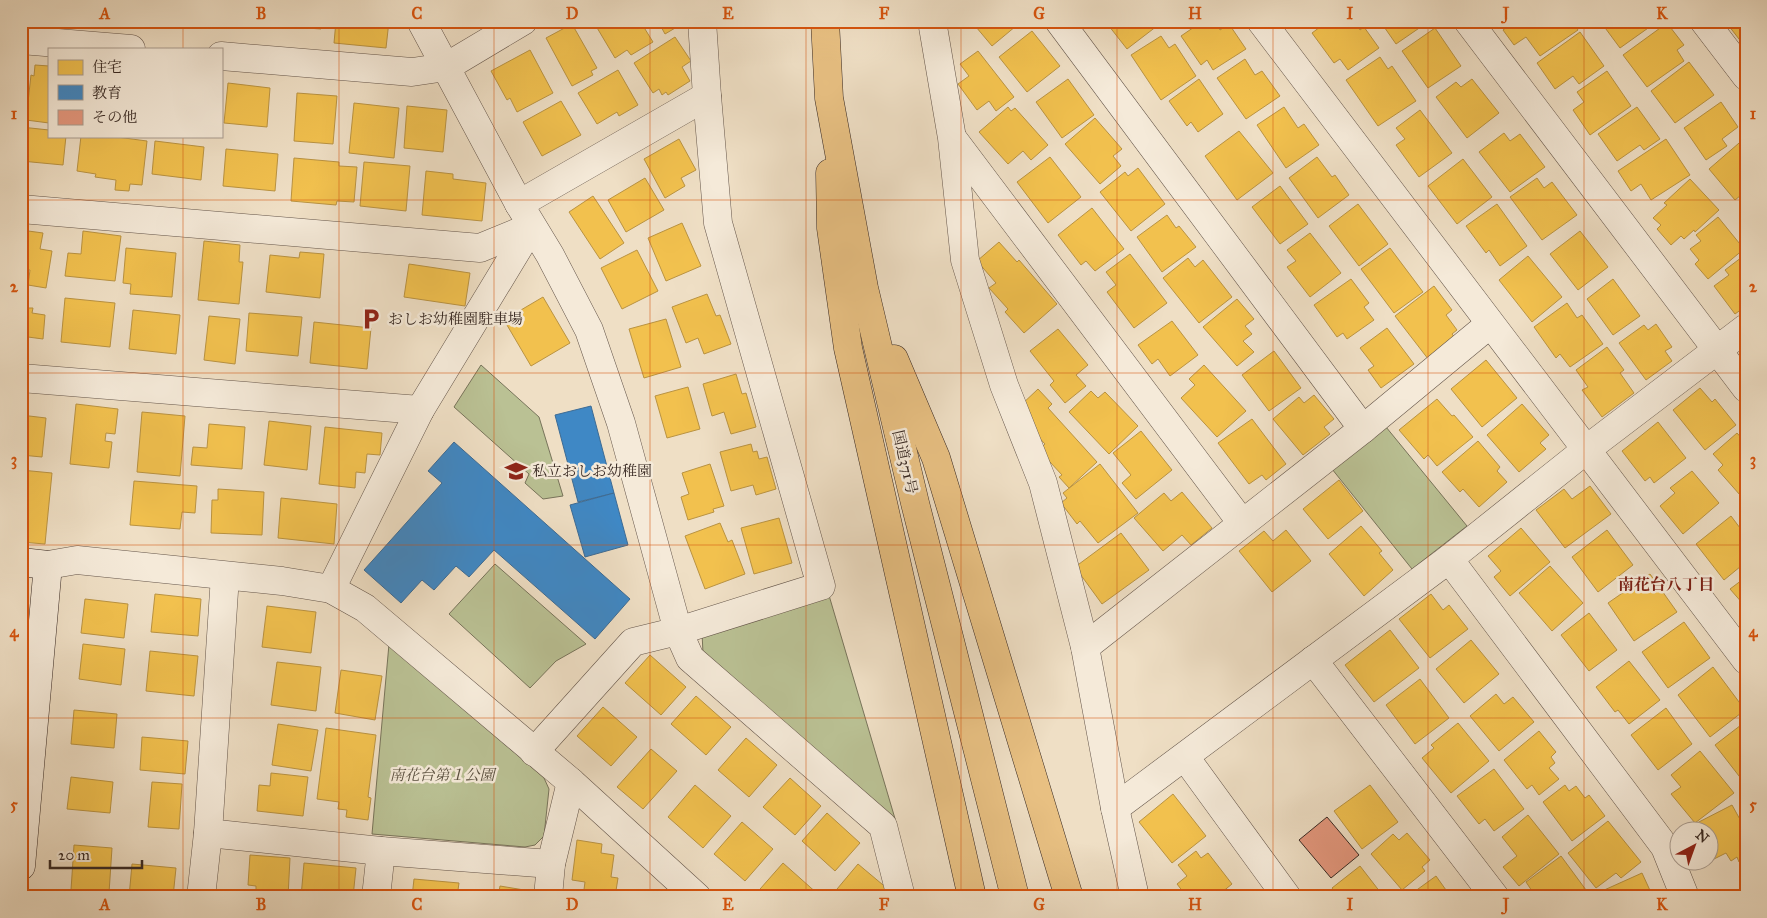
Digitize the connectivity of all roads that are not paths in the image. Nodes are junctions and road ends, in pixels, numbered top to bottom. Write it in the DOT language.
graph roads {
  1 [pos="421,21"];
  2 [pos="523,21"];
  3 [pos="702,21"];
  4 [pos="825,21"];
  5 [pos="932,21"];
  6 [pos="1059,21"];
  7 [pos="1261,21"];
  8 [pos="1468,21"];
  9 [pos="1704,21"];
  10 [pos="21,40"];
  11 [pos="119,48"];
  12 [pos="222,56"];
  13 [pos="446,67"];
  14 [pos="1746,76"];
  15 [pos="706,96"];
  16 [pos="829,98"];
  17 [pos="952,138"];
  18 [pos="21,209"];
  19 [pos="525,215"];
  20 [pos="864,288"];
  21 [pos="1490,324"];
  22 [pos="1746,328"];
  23 [pos="1717,349"];
  24 [pos="21,378"];
  25 [pos="1746,388"];
  26 [pos="420,410"];
  27 [pos="1363,429"];
  28 [pos="1587,449"];
  29 [pos="1242,523"];
  30 [pos="1449,559"];
  31 [pos="21,562"];
  32 [pos="48,565"];
  33 [pos="225,576"];
  34 [pos="332,589"];
  35 [pos="678,631"];
  36 [pos="1085,647"];
  37 [pos="1313,660"];
  38 [pos="1746,660"];
  39 [pos="29,676"];
  40 [pos="534,752"];
  41 [pos="1185,757"];
  42 [pos="571,782"];
  43 [pos="1115,808"];
  44 [pos="208,833"];
  45 [pos="380,851"];
  46 [pos="551,864"];
  47 [pos="21,866"];
  48 [pos="201,897"];
  49 [pos="376,897"];
  50 [pos="548,897"];
  51 [pos="697,897"];
  52 [pos="901,897"];
  53 [pos="972,897"];
  54 [pos="1015,897"];
  55 [pos="1069,897"];
  56 [pos="1134,897"];
  57 [pos="1287,897"];
  58 [pos="1495,897"];
  59 [pos="1685,897"];
  1 -- 13 [label="street"];
  2 -- 13 [label="street"];
  3 -- 15 [label="street"];
  4 -- 16 [label="highway, 国道371号"];
  5 -- 17 [label="street"];
  6 -- 27 [label="street"];
  7 -- 21 [label="street"];
  8 -- 23 [label="street"];
  9 -- 14 [label="street"];
  10 -- 11 [label="street"];
  12 -- 13 [label="street"];
  13 -- 19 [label="street"];
  15 -- 19 [label="street"];
  15 -- 35 [label="street"];
  16 -- 20 [label="highway, 国道371号"];
  16 -- 53 [label="highway"];
  17 -- 29 [label="street"];
  17 -- 36 [label="street"];
  18 -- 19 [label="street"];
  19 -- 26 [label="street"];
  19 -- 35 [label="street"];
  20 -- 54 [label="highway, 国道371号"];
  20 -- 55 [label="highway"];
  21 -- 27 [label="street"];
  21 -- 28 [label="street"];
  22 -- 23 [label="street"];
  23 -- 25 [label="street"];
  23 -- 28 [label="street"];
  24 -- 26 [label="street"];
  26 -- 34 [label="street"];
  27 -- 29 [label="street"];
  28 -- 30 [label="street"];
  28 -- 38 [label="street"];
  29 -- 36 [label="street"];
  30 -- 37 [label="street"];
  30 -- 59 [label="street"];
  31 -- 32 [label="street"];
  32 -- 33 [label="street"];
  32 -- 39 [label="street"];
  33 -- 34 [label="street"];
  33 -- 44 [label="street"];
  34 -- 40 [label="street"];
  35 -- 40 [label="street"];
  35 -- 52 [label="street"];
  36 -- 43 [label="street"];
  37 -- 41 [label="street"];
  37 -- 58 [label="street"];
  39 -- 47 [label="street"];
  40 -- 42 [label="street"];
  41 -- 43 [label="street"];
  41 -- 57 [label="street"];
  42 -- 46 [label="street"];
  42 -- 51 [label="street"];
  43 -- 56 [label="street"];
  44 -- 45 [label="street"];
  44 -- 48 [label="street"];
  45 -- 46 [label="street"];
  45 -- 49 [label="street"];
  46 -- 50 [label="street"];
}
